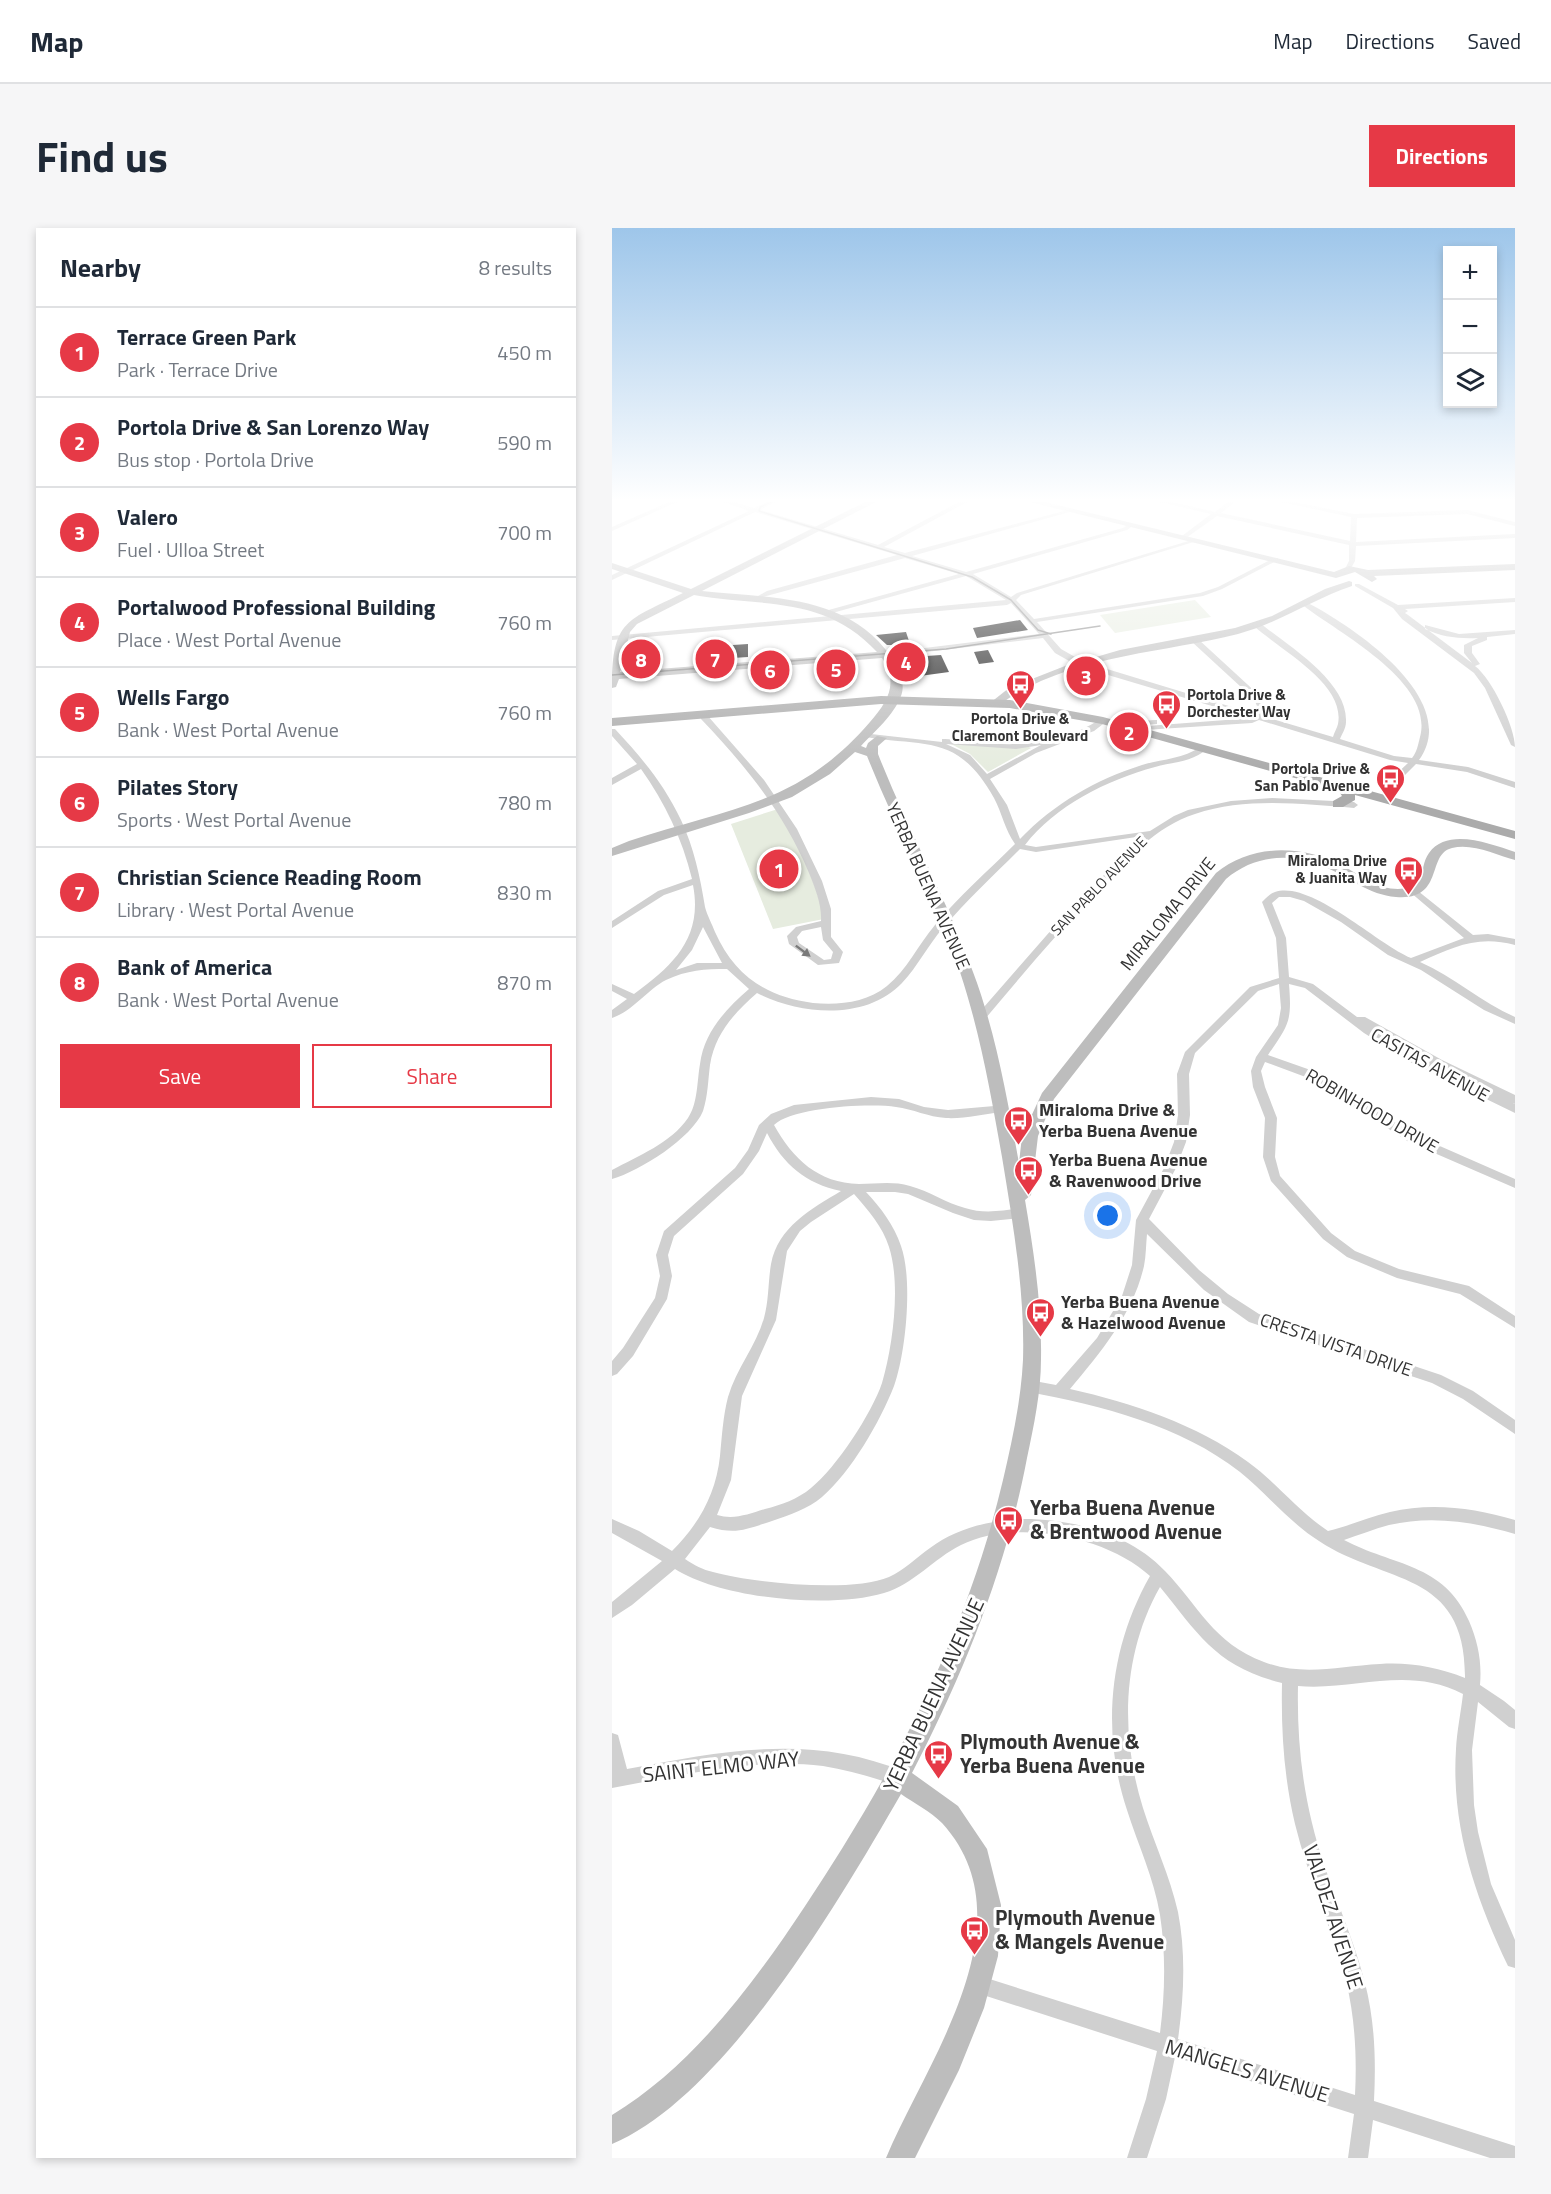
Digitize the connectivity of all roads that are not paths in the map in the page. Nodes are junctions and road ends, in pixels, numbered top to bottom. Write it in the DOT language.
graph roads {
  1 [pos="689,592"];
  2 [pos="701,592"];
  3 [pos="769,592"];
  4 [pos="901,592"];
  5 [pos="1000,592"];
  6 [pos="1025,592"];
  7 [pos="1209,592"];
  8 [pos="1326,592"];
  9 [pos="1374,592"];
  10 [pos="758,598"];
  11 [pos="1012,599"];
  12 [pos="1515,600"];
  13 [pos="1304,603"];
  14 [pos="1396,607"];
  15 [pos="828,613"];
  16 [pos="840,618"];
  17 [pos="1032,621"];
  18 [pos="1257,625"];
  19 [pos="1042,634"];
  20 [pos="1515,634"];
  21 [pos="618,638"];
  22 [pos="1195,641"];
  23 [pos="883,653"];
  24 [pos="1081,664"];
  25 [pos="612,676"];
  26 [pos="1489,688"];
  27 [pos="896,696"];
  28 [pos="998,700"];
  29 [pos="612,717"];
  30 [pos="704,717"];
  31 [pos="1257,717"];
  32 [pos="1103,721"];
  33 [pos="612,722"];
  34 [pos="1132,724"];
  35 [pos="1146,728"];
  36 [pos="612,731"];
  37 [pos="865,735"];
  38 [pos="881,738"];
  39 [pos="920,740"];
  40 [pos="1057,740"];
  41 [pos="1335,741"];
  42 [pos="1515,745"];
  43 [pos="854,748"];
  44 [pos="1203,749"];
  45 [pos="872,754"];
  46 [pos="1413,762"];
  47 [pos="643,764"];
  48 [pos="985,778"];
  49 [pos="612,782"];
  50 [pos="1393,782"];
  51 [pos="1515,784"];
  52 [pos="1342,787"];
  53 [pos="1375,793"];
  54 [pos="776,800"];
  55 [pos="1338,804"];
  56 [pos="1354,805"];
  57 [pos="1441,815"];
  58 [pos="681,827"];
  59 [pos="1515,827"];
  60 [pos="1153,831"];
  61 [pos="1515,835"];
  62 [pos="1020,845"];
  63 [pos="612,852"];
  64 [pos="1515,856"];
  65 [pos="697,880"];
  66 [pos="1413,890"];
  67 [pos="702,911"];
  68 [pos="946,918"];
  69 [pos="826,923"];
  70 [pos="612,925"];
  71 [pos="1470,938"];
  72 [pos="1515,942"];
  73 [pos="1411,962"];
  74 [pos="728,966"];
  75 [pos="1285,979"];
  76 [pos="658,981"];
  77 [pos="612,987"];
  78 [pos="756,988"];
  79 [pos="635,999"];
  80 [pos="612,1015"];
  81 [pos="1348,1015"];
  82 [pos="981,1017"];
  83 [pos="1515,1021"];
  84 [pos="1261,1057"];
  85 [pos="1515,1100"];
  86 [pos="1002,1108"];
  87 [pos="1515,1110"];
  88 [pos="767,1123"];
  89 [pos="1021,1161"];
  90 [pos="612,1175"];
  91 [pos="1515,1184"];
  92 [pos="855,1188"];
  93 [pos="1020,1213"];
  94 [pos="1142,1220"];
  95 [pos="1515,1323"];
  96 [pos="612,1370"];
  97 [pos="1029,1386"];
  98 [pos="1059,1392"];
  99 [pos="1515,1428"];
  100 [pos="707,1520"];
  101 [pos="612,1526"];
  102 [pos="1515,1527"];
  103 [pos="1002,1528"];
  104 [pos="1326,1539"];
  105 [pos="675,1560"];
  106 [pos="1158,1574"];
  107 [pos="612,1611"];
  108 [pos="1290,1678"];
  109 [pos="1471,1687"];
  110 [pos="1515,1721"];
  111 [pos="612,1742"];
  112 [pos="898,1778"];
  113 [pos="617,1779"];
  114 [pos="1515,1959"];
  115 [pos="980,1985"];
  116 [pos="1168,2047"];
  117 [pos="1363,2108"];
  118 [pos="616,2131"];
  119 [pos="1515,2156"];
  120 [pos="900,2158"];
  121 [pos="1137,2158"];
  122 [pos="1358,2158"];
  1 -- 21 [label="street"];
  2 -- 10 [label="street"];
  3 -- 10 [label="street"];
  4 -- 15 [label="street"];
  5 -- 11 [label="street"];
  6 -- 11 [label="street"];
  7 -- 17 [label="street"];
  8 -- 13 [label="street"];
  9 -- 14 [label="street"];
  10 -- 15 [label="street"];
  11 -- 16 [label="street"];
  11 -- 17 [label="street"];
  12 -- 14 [label="street"];
  13 -- 18 [label="street"];
  13 -- 46 [label="street"];
  14 -- 20 [label="street"];
  14 -- 26 [label="street"];
  15 -- 16 [label="street"];
  16 -- 21 [label="street"];
  16 -- 23 [label="street"];
  17 -- 19 [label="street"];
  18 -- 22 [label="street"];
  18 -- 41 [label="street"];
  19 -- 23 [label="street"];
  19 -- 24 [label="street"];
  20 -- 26 [label="street"];
  21 -- 25 [label="street"];
  22 -- 24 [label="street"];
  22 -- 31 [label="street"];
  23 -- 25 [label="street"];
  23 -- 25 [label="street"];
  23 -- 27 [label="street"];
  24 -- 28 [label="street"];
  24 -- 31 [label="street"];
  26 -- 42 [label="street"];
  27 -- 28 [label="main road"];
  27 -- 29 [label="main road"];
  27 -- 30 [label="main road"];
  27 -- 37 [label="street"];
  28 -- 32 [label="main road"];
  28 -- 34 [label="main road"];
  30 -- 33 [label="main road"];
  30 -- 54 [label="street"];
  31 -- 34 [label="street"];
  31 -- 35 [label="street"];
  31 -- 41 [label="street"];
  32 -- 40 [label="street"];
  32 -- 44 [label="main road"];
  34 -- 35 [label="main road"];
  35 -- 53 [label="main road"];
  36 -- 47 [label="street"];
  37 -- 38 [label="street"];
  37 -- 43 [label="street"];
  38 -- 39 [label="street"];
  38 -- 45 [label="street"];
  39 -- 40 [label="street"];
  39 -- 48 [label="street"];
  40 -- 48 [label="street"];
  41 -- 46 [label="street"];
  43 -- 45 [label="street"];
  43 -- 54 [label="street"];
  44 -- 52 [label="main road"];
  44 -- 62 [label="street"];
  45 -- 68 [label="street, YERBA BUENA AVENUE"];
  46 -- 50 [label="street"];
  46 -- 51 [label="street"];
  47 -- 49 [label="street"];
  47 -- 58 [label="street"];
  48 -- 62 [label="street"];
  52 -- 53 [label="main road"];
  52 -- 55 [label="main road"];
  53 -- 56 [label="main road"];
  53 -- 57 [label="main road"];
  53 -- 59 [label="main road"];
  54 -- 58 [label="street"];
  54 -- 69 [label="street"];
  55 -- 56 [label="street, SAN PABLO AVENUE"];
  55 -- 60 [label="street, SAN PABLO AVENUE"];
  56 -- 57 [label="main road"];
  57 -- 61 [label="main road"];
  58 -- 63 [label="street"];
  58 -- 65 [label="street"];
  60 -- 62 [label="street"];
  60 -- 82 [label="street, SAN PABLO AVENUE"];
  62 -- 68 [label="street"];
  64 -- 66 [label="street"];
  65 -- 67 [label="street"];
  65 -- 70 [label="street"];
  66 -- 71 [label="street"];
  66 -- 89 [label="street, MIRALOMA DRIVE"];
  67 -- 74 [label="street"];
  67 -- 76 [label="street"];
  68 -- 78 [label="street"];
  68 -- 82 [label="street, YERBA BUENA AVENUE"];
  69 -- 69 [label="street, one-way"];
  71 -- 72 [label="street"];
  71 -- 73 [label="street"];
  73 -- 75 [label="street"];
  73 -- 83 [label="street"];
  74 -- 76 [label="street"];
  74 -- 78 [label="street"];
  75 -- 81 [label="street, CASITAS AVENUE"];
  75 -- 84 [label="street"];
  75 -- 94 [label="street"];
  76 -- 79 [label="street"];
  77 -- 79 [label="street"];
  78 -- 90 [label="street"];
  79 -- 80 [label="street"];
  81 -- 85 [label="street, CASITAS AVENUE"];
  81 -- 87 [label="street, CASITAS AVENUE"];
  82 -- 86 [label="street, YERBA BUENA AVENUE"];
  84 -- 91 [label="street, ROBINHOOD DRIVE"];
  84 -- 95 [label="street"];
  86 -- 88 [label="street"];
  86 -- 89 [label="street, YERBA BUENA AVENUE"];
  88 -- 92 [label="street"];
  88 -- 96 [label="street"];
  89 -- 93 [label="street, YERBA BUENA AVENUE"];
  92 -- 93 [label="street"];
  92 -- 100 [label="street"];
  92 -- 100 [label="street"];
  93 -- 97 [label="street, YERBA BUENA AVENUE"];
  94 -- 98 [label="street"];
  94 -- 99 [label="street, CRESTA VISTA DRIVE"];
  97 -- 98 [label="street"];
  97 -- 103 [label="street, YERBA BUENA AVENUE"];
  98 -- 104 [label="street"];
  100 -- 105 [label="street"];
  101 -- 105 [label="street"];
  102 -- 104 [label="street"];
  103 -- 105 [label="street"];
  103 -- 106 [label="street"];
  103 -- 112 [label="street, YERBA BUENA AVENUE"];
  104 -- 109 [label="street"];
  105 -- 107 [label="street"];
  106 -- 108 [label="street"];
  106 -- 116 [label="street"];
  108 -- 109 [label="street"];
  108 -- 117 [label="street, VALDEZ AVENUE"];
  109 -- 110 [label="street"];
  109 -- 114 [label="street"];
  111 -- 113 [label="street"];
  112 -- 113 [label="street, SAINT ELMO WAY"];
  112 -- 115 [label="street"];
  112 -- 118 [label="street, YERBA BUENA AVENUE"];
  115 -- 116 [label="street, MANGELS AVENUE"];
  115 -- 120 [label="street"];
  116 -- 117 [label="street, MANGELS AVENUE"];
  116 -- 121 [label="street"];
  117 -- 119 [label="street, MANGELS AVENUE"];
  117 -- 122 [label="street, VALDEZ AVENUE"];
}
